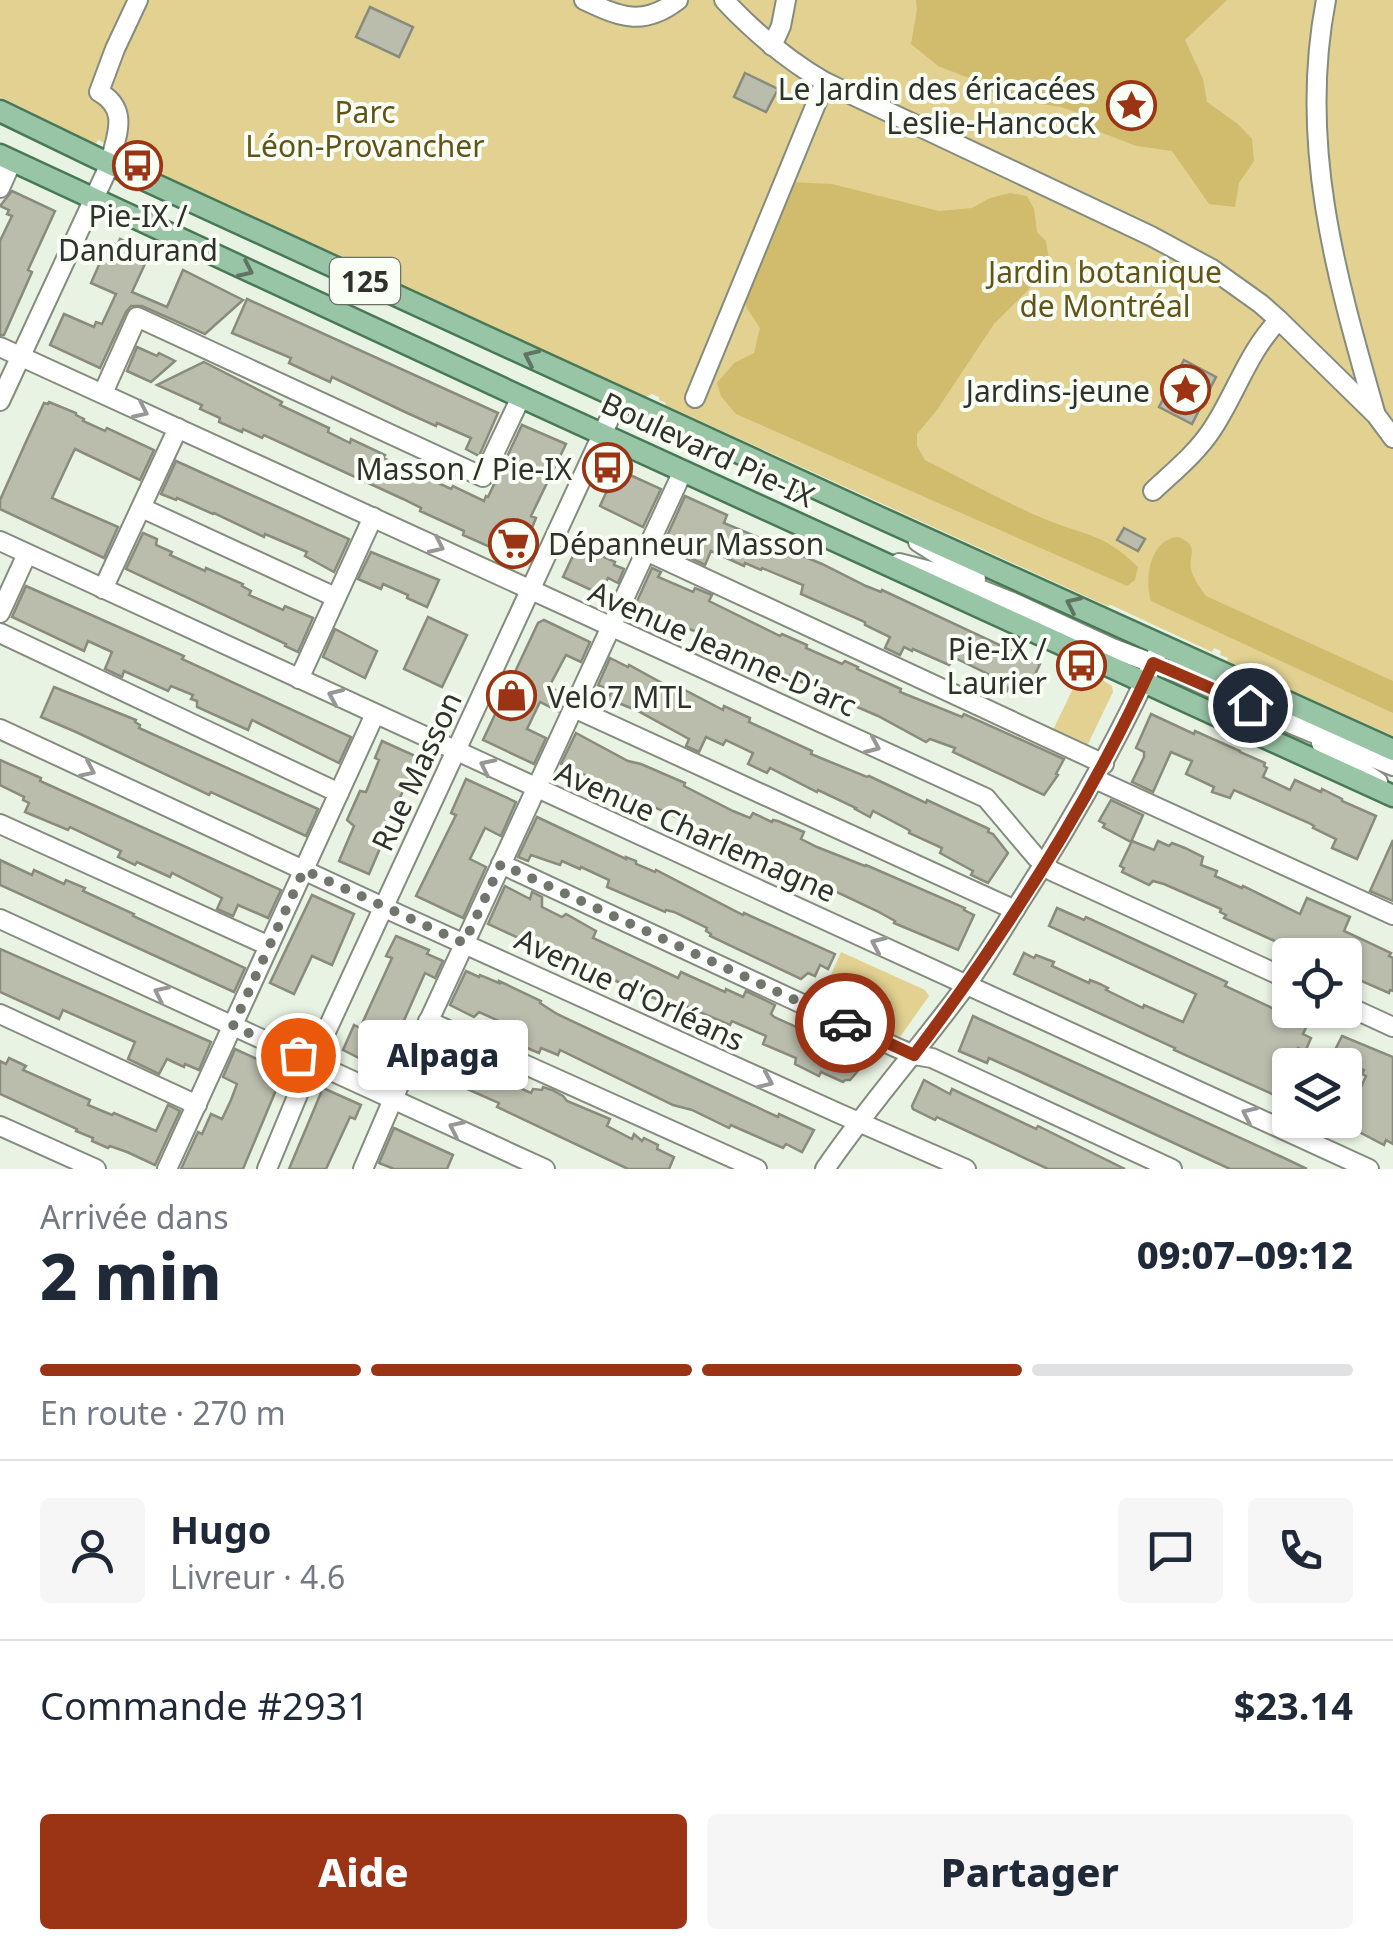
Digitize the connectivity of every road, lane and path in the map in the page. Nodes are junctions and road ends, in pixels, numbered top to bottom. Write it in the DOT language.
graph roads {
  1 [pos="138,0"];
  2 [pos="584,0"];
  3 [pos="678,0"];
  4 [pos="724,0"];
  5 [pos="786,0"];
  6 [pos="1326,0"];
  7 [pos="772,46"];
  8 [pos="825,82"];
  9 [pos="0,111"];
  10 [pos="6,158"];
  11 [pos="110,164"];
  12 [pos="0,188"];
  13 [pos="94,200"];
  14 [pos="1279,320"];
  15 [pos="0,346"];
  16 [pos="21,356"];
  17 [pos="103,393"];
  18 [pos="521,397"];
  19 [pos="620,398"];
  20 [pos="695,398"];
  21 [pos="0,401"];
  22 [pos="1376,415"];
  23 [pos="178,428"];
  24 [pos="603,434"];
  25 [pos="1393,438"];
  26 [pos="684,471"];
  27 [pos="1152,492"];
  28 [pos="142,508"];
  29 [pos="373,517"];
  30 [pos="883,520"];
  31 [pos="0,542"];
  32 [pos="646,552"];
  33 [pos="27,554"];
  34 [pos="864,554"];
  35 [pos="103,589"];
  36 [pos="530,590"];
  37 [pos="336,597"];
  38 [pos="1010,601"];
  39 [pos="0,613"];
  40 [pos="610,628"];
  41 [pos="0,634"];
  42 [pos="1153,663"];
  43 [pos="299,679"];
  44 [pos="574,708"];
  45 [pos="375,714"];
  46 [pos="1296,726"];
  47 [pos="0,729"];
  48 [pos="1393,750"];
  49 [pos="456,751"];
  50 [pos="1393,766"];
  51 [pos="1100,771"];
  52 [pos="536,790"];
  53 [pos="339,793"];
  54 [pos="1393,794"];
  55 [pos="0,824"];
  56 [pos="501,864"];
  57 [pos="1044,865"];
  58 [pos="304,870"];
  59 [pos="383,907"];
  60 [pos="1014,910"];
  61 [pos="1393,916"];
  62 [pos="0,919"];
  63 [pos="464,943"];
  64 [pos="269,946"];
  65 [pos="1272,972"];
  66 [pos="967,984"];
  67 [pos="1362,1012"];
  68 [pos="0,1014"];
  69 [pos="428,1022"];
  70 [pos="233,1026"];
  71 [pos="1393,1026"];
  72 [pos="914,1055"];
  73 [pos="312,1062"];
  74 [pos="392,1099"];
  75 [pos="197,1105"];
  76 [pos="858,1121"];
  77 [pos="0,1126"];
  78 [pos="96,1169"];
  79 [pos="168,1169"];
  80 [pos="267,1169"];
  81 [pos="363,1169"];
  82 [pos="545,1169"];
  83 [pos="757,1169"];
  84 [pos="825,1169"];
  85 [pos="966,1169"];
  86 [pos="1172,1169"];
  87 [pos="1370,1169"];
  1 -- 11 [label="street"];
  2 -- 3 [label="street"];
  4 -- 7 [label="street"];
  5 -- 7 [label="street"];
  6 -- 22 [label="street"];
  7 -- 8 [label="street"];
  8 -- 14 [label="street"];
  8 -- 20 [label="street"];
  9 -- 11 [label="main road, Boulevard Pie-IX / 125"];
  10 -- 12 [label="street"];
  10 -- 13 [label="main road, Boulevard Pie-IX / 125"];
  11 -- 13 [label="street"];
  19 -- 11 [label="main road, Boulevard Pie-IX / 125, one-way"];
  13 -- 16 [label="street"];
  13 -- 18 [label="main road, Boulevard Pie-IX / 125, one-way"];
  14 -- 22 [label="street"];
  14 -- 27 [label="street"];
  15 -- 16 [label="street, Avenue Jeanne-D'arc"];
  16 -- 17 [label="street, Avenue Jeanne-D'arc"];
  16 -- 21 [label="street"];
  17 -- 18 [label="street"];
  17 -- 23 [label="street, Avenue Jeanne-D'arc, one-way"];
  18 -- 24 [label="main road, Boulevard Pie-IX / 125"];
  19 -- 24 [label="street, Rue Masson"];
  19 -- 30 [label="main road, Boulevard Pie-IX / 125"];
  22 -- 25 [label="street"];
  23 -- 28 [label="street"];
  23 -- 29 [label="street, Avenue Jeanne-D'arc"];
  24 -- 26 [label="main road, Boulevard Pie-IX / 125"];
  24 -- 36 [label="street, Rue Masson"];
  26 -- 32 [label="street"];
  26 -- 34 [label="main road, Boulevard Pie-IX / 125"];
  28 -- 35 [label="street"];
  28 -- 37 [label="street"];
  29 -- 36 [label="street, Avenue Jeanne-D'arc, one-way"];
  29 -- 37 [label="street"];
  30 -- 38 [label="street"];
  42 -- 30 [label="main road, Boulevard Pie-IX / 125, one-way"];
  31 -- 33 [label="street, Avenue Charlemagne"];
  32 -- 40 [label="street"];
  32 -- 51 [label="street"];
  33 -- 35 [label="street, Avenue Charlemagne"];
  33 -- 39 [label="street"];
  34 -- 38 [label="street"];
  34 -- 42 [label="main road, Boulevard Pie-IX / 125"];
  35 -- 43 [label="street, Avenue Charlemagne"];
  36 -- 40 [label="street, Avenue Jeanne-D'arc"];
  36 -- 49 [label="street, Rue Masson"];
  37 -- 43 [label="street"];
  38 -- 42 [label="street"];
  40 -- 44 [label="street"];
  40 -- 57 [label="street, Avenue Jeanne-D'arc, one-way"];
  41 -- 53 [label="street"];
  42 -- 46 [label="street"];
  42 -- 48 [label="main road, Boulevard Pie-IX / 125"];
  42 -- 51 [label="street"];
  42 -- 54 [label="main road, Boulevard Pie-IX / 125"];
  45 -- 43 [label="street, Avenue Charlemagne, one-way"];
  44 -- 52 [label="street"];
  44 -- 60 [label="street"];
  45 -- 49 [label="street, Avenue Charlemagne"];
  45 -- 53 [label="street"];
  46 -- 50 [label="street"];
  46 -- 54 [label="street"];
  47 -- 58 [label="street, Avenue d'Orléans, one-way"];
  52 -- 49 [label="street, Avenue Charlemagne, one-way"];
  49 -- 59 [label="street, Rue Masson"];
  51 -- 57 [label="street"];
  51 -- 61 [label="street"];
  52 -- 56 [label="street"];
  66 -- 52 [label="street, Avenue Charlemagne, one-way"];
  53 -- 58 [label="street"];
  55 -- 64 [label="street"];
  56 -- 63 [label="street"];
  56 -- 72 [label="street"];
  57 -- 60 [label="street"];
  57 -- 65 [label="street, Avenue Jeanne-D'arc"];
  58 -- 59 [label="street, Avenue d'Orléans"];
  58 -- 64 [label="street"];
  59 -- 63 [label="street, Avenue d'Orléans"];
  59 -- 73 [label="street, Rue Masson"];
  60 -- 66 [label="street"];
  70 -- 62 [label="street, one-way"];
  63 -- 69 [label="street"];
  63 -- 76 [label="street, Avenue d'Orléans, one-way"];
  64 -- 70 [label="street"];
  66 -- 72 [label="street"];
  87 -- 66 [label="street, Avenue Charlemagne, one-way"];
  67 -- 71 [label="street"];
  68 -- 75 [label="street"];
  69 -- 74 [label="street"];
  69 -- 83 [label="street"];
  70 -- 73 [label="street"];
  70 -- 75 [label="street"];
  72 -- 76 [label="street"];
  72 -- 86 [label="street"];
  73 -- 74 [label="street"];
  73 -- 80 [label="street, Rue Masson"];
  74 -- 81 [label="street"];
  82 -- 74 [label="street, one-way"];
  75 -- 79 [label="street"];
  76 -- 84 [label="street"];
  76 -- 85 [label="street, Avenue d'Orléans"];
  77 -- 78 [label="street"];
}
